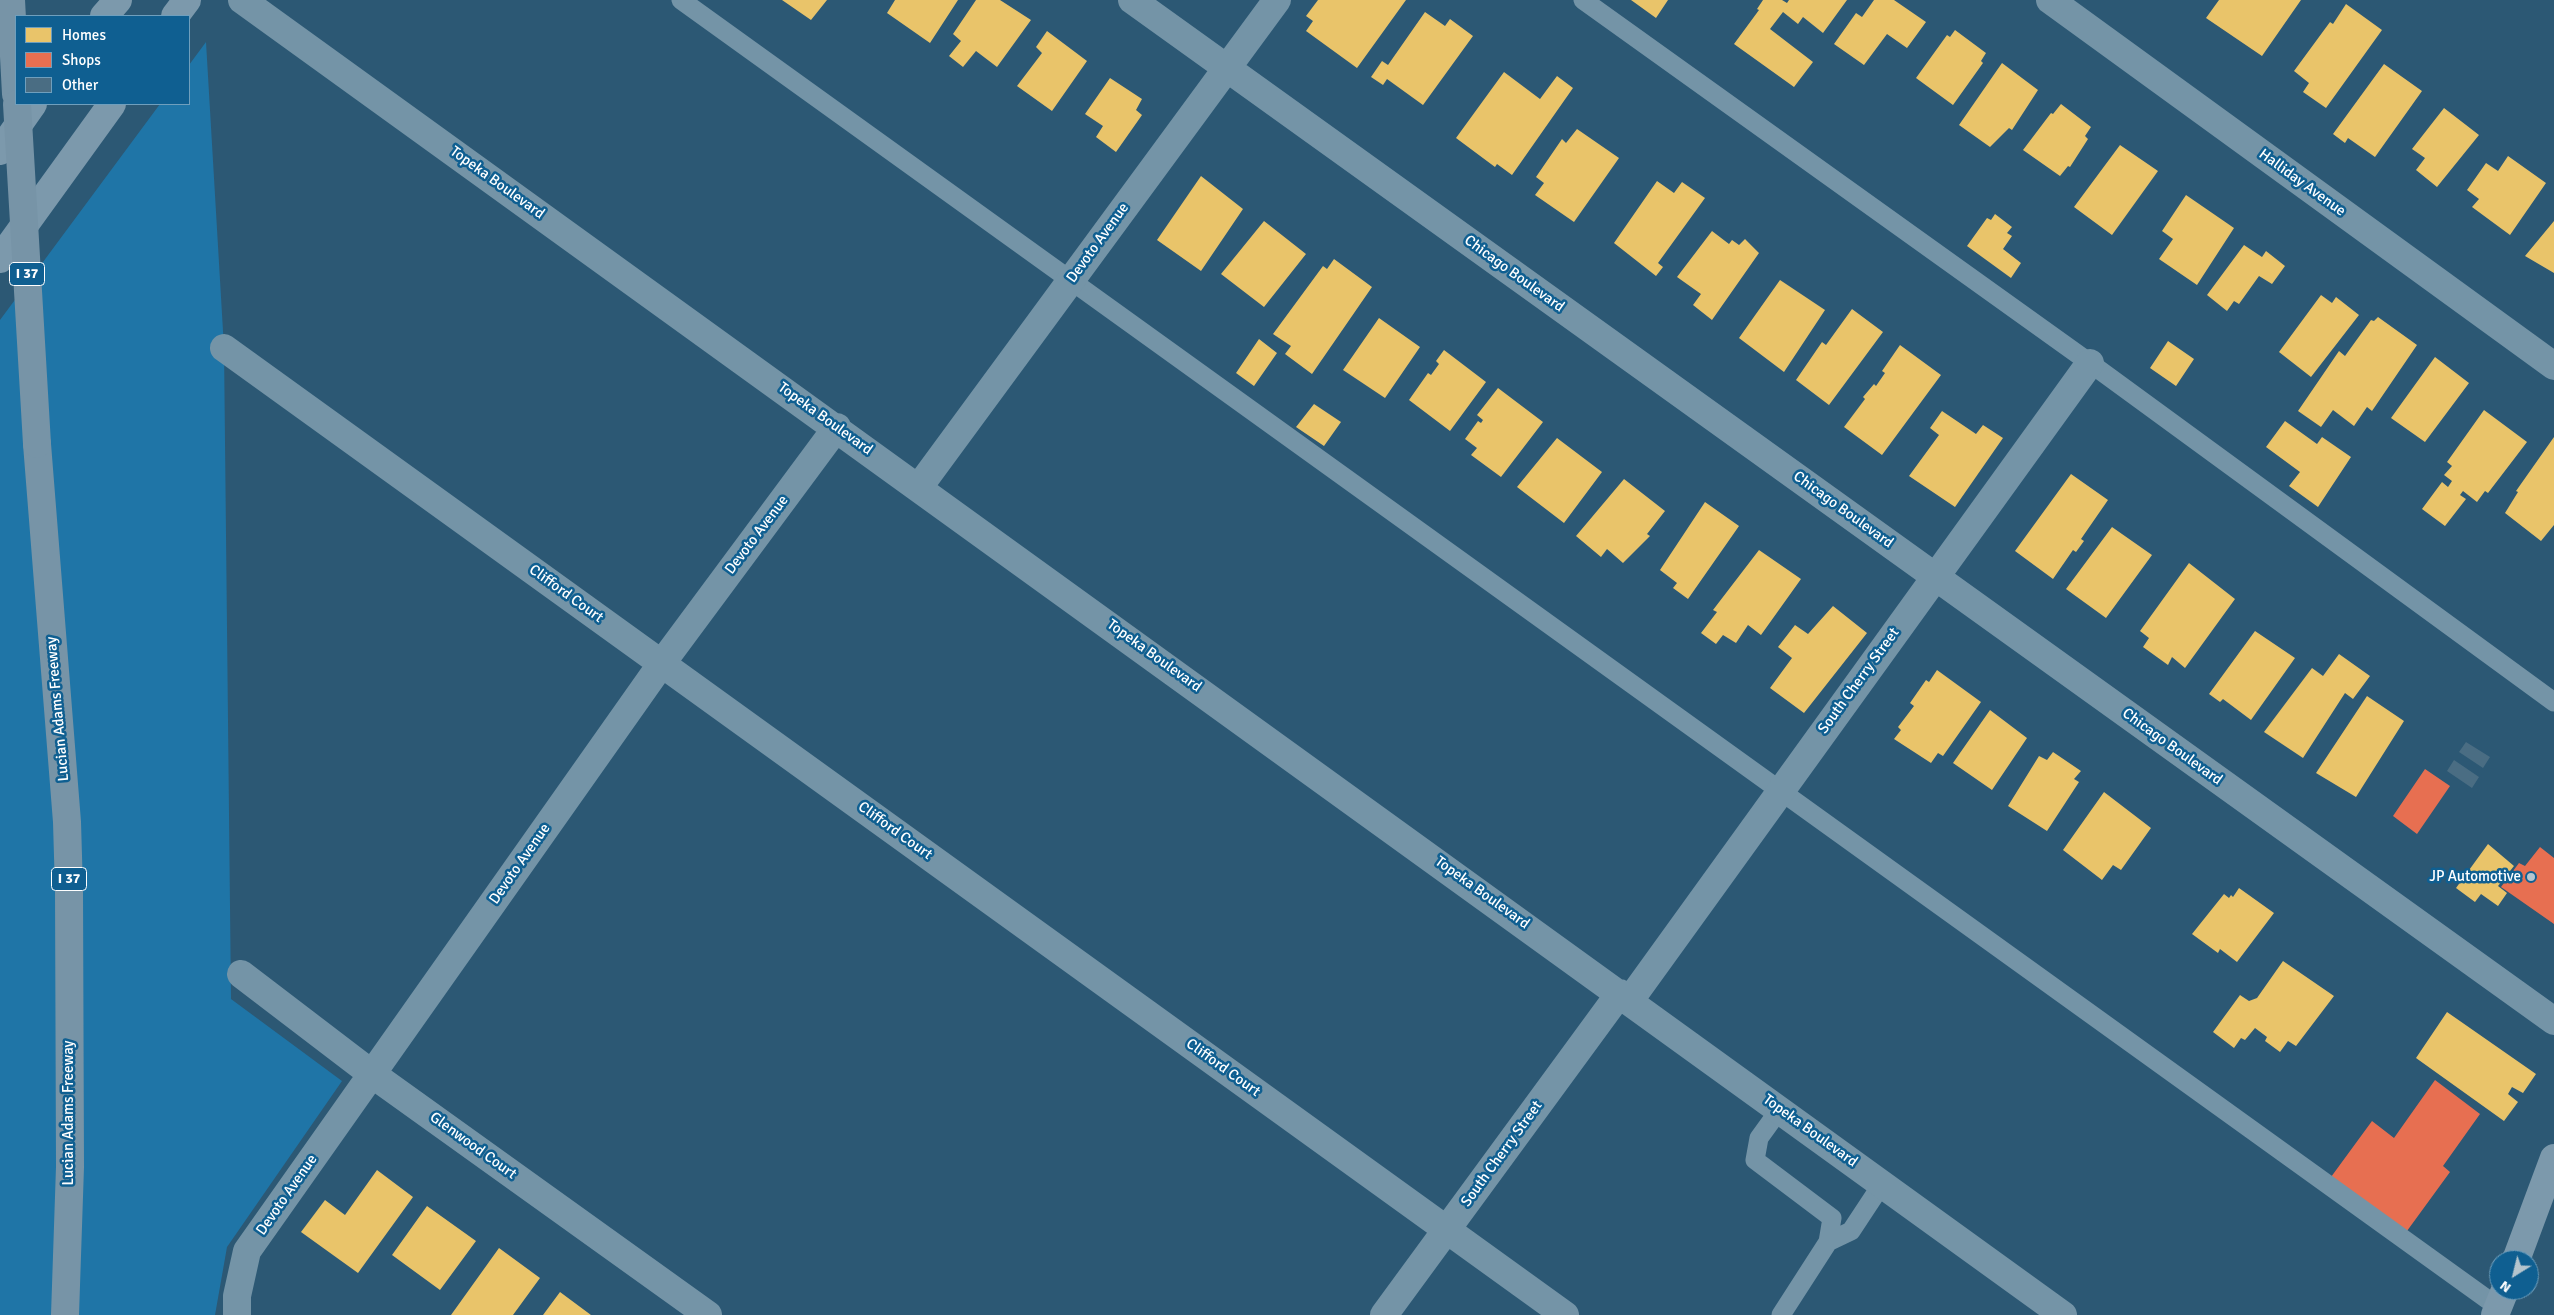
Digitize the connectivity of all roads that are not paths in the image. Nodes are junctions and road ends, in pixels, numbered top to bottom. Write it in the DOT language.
graph roads {
  1 [pos="10,0"];
  2 [pos="118,0"];
  3 [pos="187,0"];
  4 [pos="242,0"];
  5 [pos="681,0"];
  6 [pos="1132,0"];
  7 [pos="1277,0"];
  8 [pos="1583,0"];
  9 [pos="2050,0"];
  10 [pos="105,15"];
  11 [pos="176,15"];
  12 [pos="1226,68"];
  13 [pos="15,78"];
  14 [pos="17,105"];
  15 [pos="32,105"];
  16 [pos="111,105"];
  17 [pos="0,151"];
  18 [pos="0,259"];
  19 [pos="1071,280"];
  20 [pos="224,348"];
  21 [pos="2090,363"];
  22 [pos="2554,366"];
  23 [pos="836,427"];
  24 [pos="919,487"];
  25 [pos="1935,576"];
  26 [pos="662,663"];
  27 [pos="2554,702"];
  28 [pos="1780,791"];
  29 [pos="241,974"];
  30 [pos="1625,997"];
  31 [pos="2554,1021"];
  32 [pos="372,1074"];
  33 [pos="1780,1109"];
  34 [pos="2554,1158"];
  35 [pos="1882,1184"];
  36 [pos="1447,1230"];
  37 [pos="1828,1242"];
  38 [pos="2520,1250"];
  39 [pos="2499,1304"];
  40 [pos="65,1315"];
  41 [pos="236,1315"];
  42 [pos="708,1315"];
  43 [pos="1384,1315"];
  44 [pos="1565,1315"];
  45 [pos="1781,1315"];
  46 [pos="2063,1315"];
  1 -- 13 [label="highway"];
  2 -- 10 [label="main road"];
  3 -- 11 [label="main road"];
  4 -- 23 [label="street, Topeka Boulevard"];
  5 -- 19 [label="lane"];
  6 -- 12 [label="street, Chicago Boulevard"];
  7 -- 12 [label="street, Devoto Avenue"];
  8 -- 21 [label="lane"];
  9 -- 22 [label="street, Halliday Avenue"];
  12 -- 19 [label="street, Devoto Avenue"];
  12 -- 25 [label="street, Chicago Boulevard"];
  14 -- 40 [label="highway, Lucian Adams Freeway / I 37, bridge"];
  15 -- 17 [label="main road"];
  16 -- 18 [label="main road"];
  19 -- 24 [label="street, Devoto Avenue"];
  19 -- 28 [label="lane"];
  20 -- 26 [label="street, Clifford Court"];
  21 -- 25 [label="street, South Cherry Street"];
  21 -- 27 [label="lane"];
  23 -- 24 [label="street, Topeka Boulevard"];
  23 -- 26 [label="street, Devoto Avenue"];
  24 -- 30 [label="street, Topeka Boulevard"];
  25 -- 28 [label="street, South Cherry Street"];
  25 -- 31 [label="street, Chicago Boulevard"];
  26 -- 32 [label="street, Devoto Avenue"];
  26 -- 36 [label="street, Clifford Court"];
  28 -- 30 [label="street, South Cherry Street"];
  28 -- 39 [label="lane"];
  29 -- 32 [label="street, Glenwood Court"];
  30 -- 33 [label="street, Topeka Boulevard"];
  30 -- 36 [label="street, South Cherry Street"];
  32 -- 41 [label="street, Devoto Avenue"];
  32 -- 42 [label="street, Glenwood Court"];
  33 -- 35 [label="street, Topeka Boulevard"];
  33 -- 37 [label="lane"];
  34 -- 38 [label="main road"];
  35 -- 37 [label="lane"];
  35 -- 46 [label="street, Topeka Boulevard"];
  36 -- 43 [label="street, South Cherry Street"];
  36 -- 44 [label="street, Clifford Court"];
  37 -- 45 [label="lane"];
}
